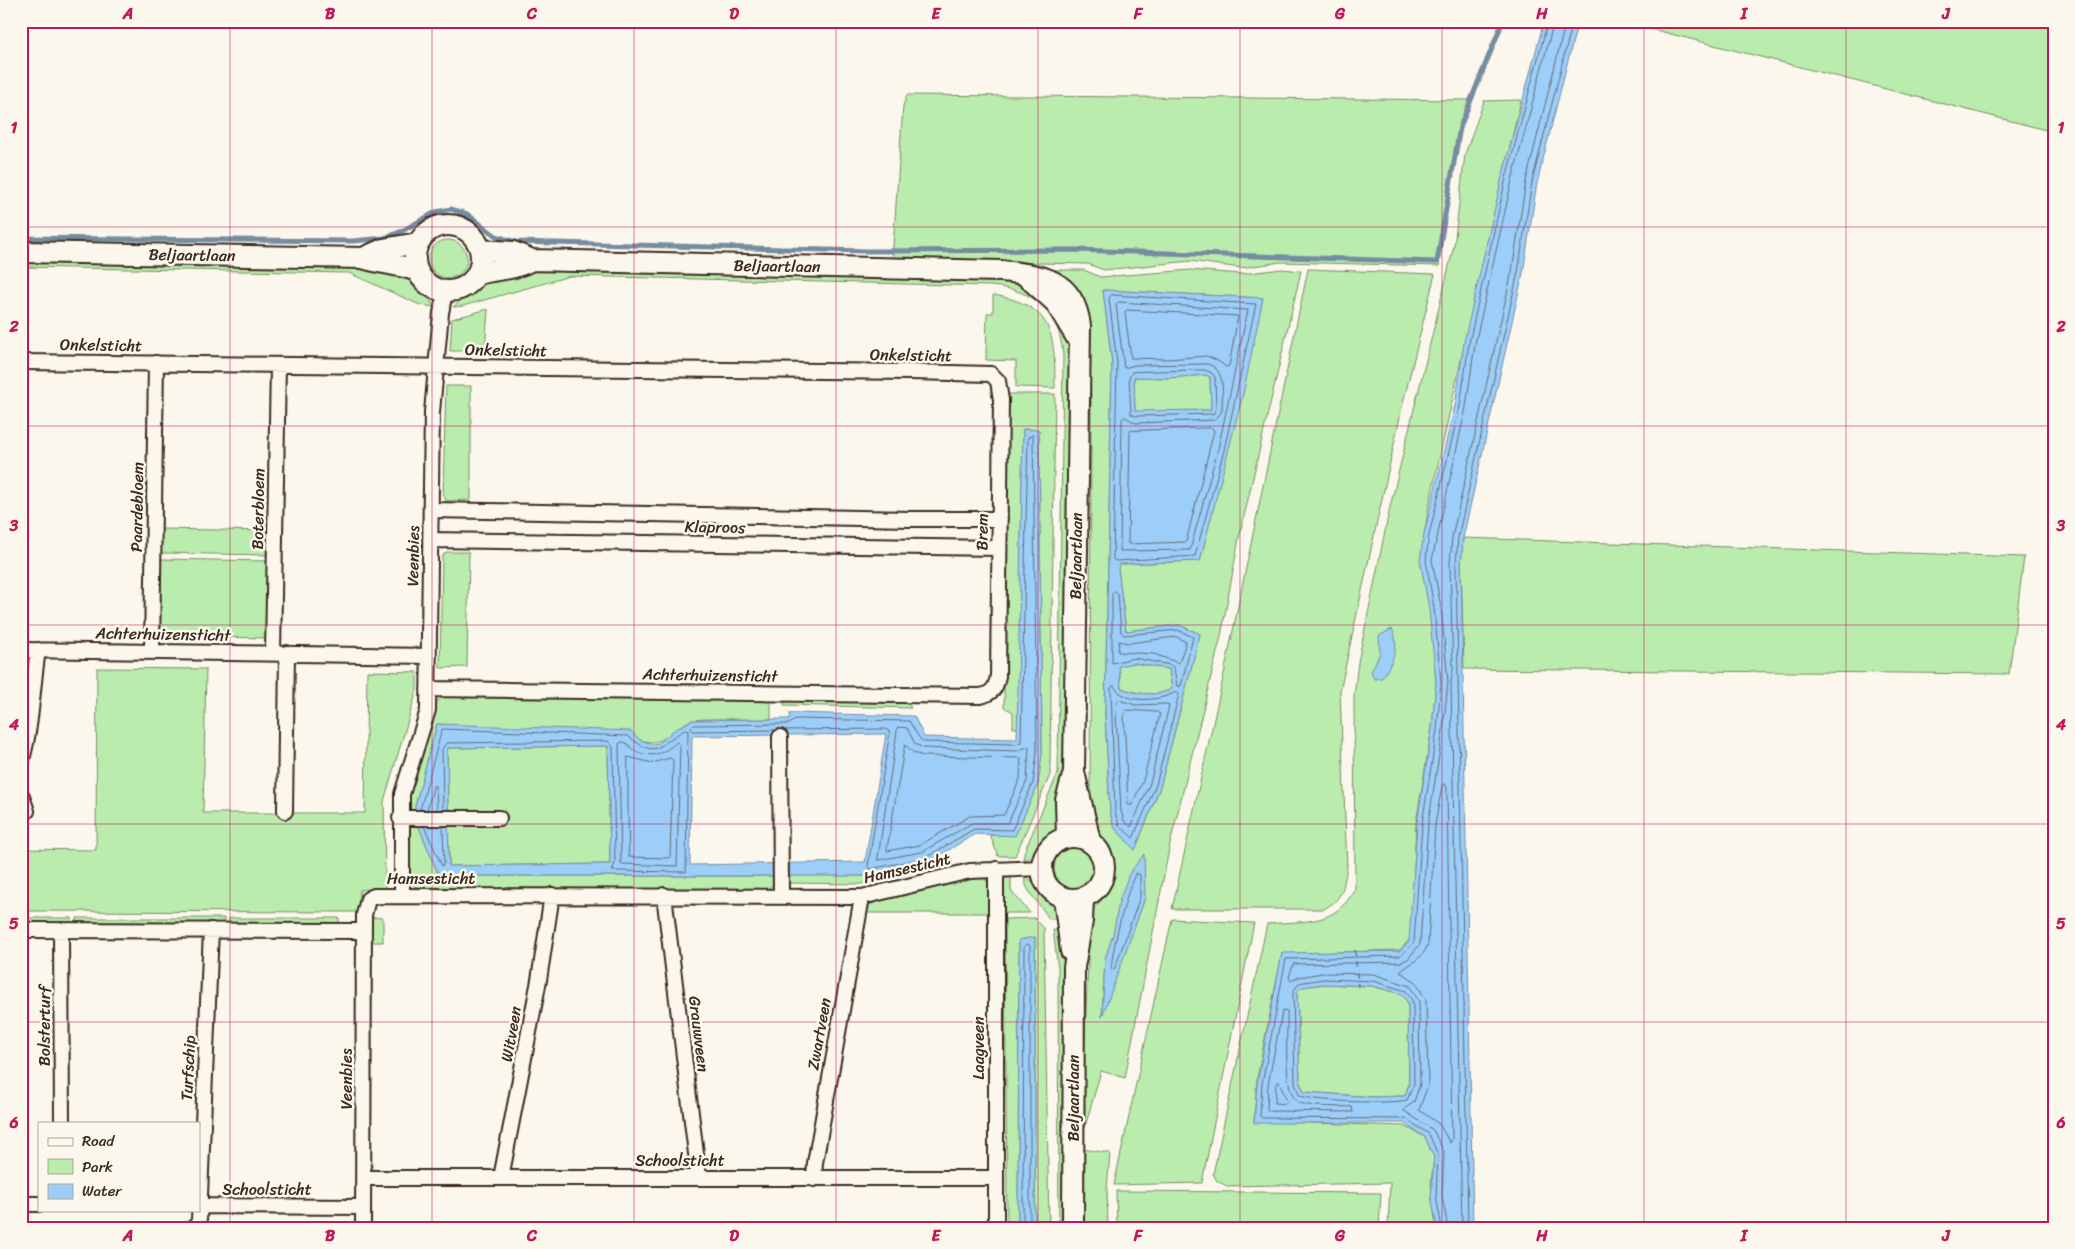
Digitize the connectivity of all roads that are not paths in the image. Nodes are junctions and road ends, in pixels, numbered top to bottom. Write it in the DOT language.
graph roads {
  1 [pos="418,243"];
  2 [pos="480,250"];
  3 [pos="21,252"];
  4 [pos="363,258"];
  5 [pos="532,260"];
  6 [pos="417,271"];
  7 [pos="478,274"];
  8 [pos="445,292"];
  9 [pos="21,362"];
  10 [pos="156,363"];
  11 [pos="278,365"];
  12 [pos="436,367"];
  13 [pos="991,374"];
  14 [pos="431,510"];
  15 [pos="1000,519"];
  16 [pos="430,540"];
  17 [pos="999,548"];
  18 [pos="21,650"];
  19 [pos="38,650"];
  20 [pos="152,651"];
  21 [pos="280,653"];
  22 [pos="429,656"];
  23 [pos="428,689"];
  24 [pos="991,693"];
  25 [pos="780,737"];
  26 [pos="21,763"];
  27 [pos="1074,772"];
  28 [pos="21,794"];
  29 [pos="27,811"];
  30 [pos="285,812"];
  31 [pos="407,818"];
  32 [pos="500,818"];
  33 [pos="1067,837"];
  34 [pos="1090,841"];
  35 [pos="1041,868"];
  36 [pos="996,869"];
  37 [pos="780,889"];
  38 [pos="402,895"];
  39 [pos="552,895"];
  40 [pos="664,895"];
  41 [pos="862,896"];
  42 [pos="1074,898"];
  43 [pos="21,930"];
  44 [pos="61,930"];
  45 [pos="211,930"];
  46 [pos="364,931"];
  47 [pos="62,1122"];
  48 [pos="364,1178"];
  49 [pos="501,1178"];
  50 [pos="699,1178"];
  51 [pos="996,1178"];
  52 [pos="814,1179"];
  53 [pos="200,1183"];
  54 [pos="21,1204"];
  55 [pos="38,1204"];
  56 [pos="200,1206"];
  57 [pos="364,1207"];
  58 [pos="199,1212"];
  59 [pos="193,1228"];
  60 [pos="363,1228"];
  61 [pos="996,1228"];
  62 [pos="1073,1228"];
  1 -- 2 [label="street"];
  1 -- 4 [label="street, Beljaartlaan"];
  1 -- 6 [label="street"];
  2 -- 5 [label="street, Beljaartlaan"];
  2 -- 7 [label="street"];
  3 -- 4 [label="street, Beljaartlaan"];
  4 -- 6 [label="street, Beljaartlaan"];
  5 -- 7 [label="street, Beljaartlaan"];
  5 -- 27 [label="street, Beljaartlaan"];
  6 -- 8 [label="street"];
  7 -- 8 [label="street"];
  8 -- 12 [label="street, Veenbies"];
  9 -- 10 [label="street, Onkelsticht"];
  10 -- 11 [label="street, Onkelsticht"];
  10 -- 20 [label="street, Paardebloem"];
  11 -- 12 [label="street, Onkelsticht"];
  11 -- 21 [label="street, Boterbloem"];
  12 -- 13 [label="street, Onkelsticht"];
  12 -- 14 [label="street, Veenbies"];
  13 -- 15 [label="street, Brem"];
  14 -- 15 [label="street, Klaproos"];
  14 -- 16 [label="street, Veenbies"];
  15 -- 17 [label="street, Brem"];
  16 -- 17 [label="street, Klaproos"];
  16 -- 22 [label="street, Veenbies"];
  17 -- 24 [label="street, Brem"];
  18 -- 19 [label="street, Achterhuizensticht"];
  19 -- 20 [label="street, Achterhuizensticht"];
  19 -- 26 [label="street"];
  20 -- 21 [label="street, Achterhuizensticht"];
  21 -- 22 [label="street, Achterhuizensticht"];
  21 -- 30 [label="street"];
  22 -- 23 [label="street, Veenbies"];
  23 -- 24 [label="street, Achterhuizensticht"];
  23 -- 31 [label="street, Veenbies"];
  25 -- 37 [label="street"];
  27 -- 33 [label="street, Beljaartlaan"];
  27 -- 34 [label="street, Beljaartlaan"];
  28 -- 29 [label="street"];
  31 -- 32 [label="street"];
  31 -- 38 [label="street, Veenbies"];
  33 -- 34 [label="street"];
  33 -- 35 [label="street"];
  34 -- 42 [label="street"];
  35 -- 36 [label="street, Hamsesticht"];
  35 -- 42 [label="street"];
  36 -- 41 [label="street, Hamsesticht"];
  36 -- 51 [label="street, Laagveen"];
  37 -- 40 [label="street, Hamsesticht"];
  37 -- 41 [label="street, Hamsesticht"];
  38 -- 39 [label="street, Hamsesticht"];
  38 -- 46 [label="street, Hamsesticht"];
  39 -- 40 [label="street, Hamsesticht"];
  39 -- 49 [label="street, Witveen"];
  40 -- 50 [label="street, Grauwveen"];
  41 -- 52 [label="street, Zwartveen"];
  42 -- 62 [label="street, Beljaartlaan"];
  43 -- 44 [label="street"];
  44 -- 45 [label="street"];
  44 -- 47 [label="street, Bolsterturf"];
  45 -- 46 [label="street"];
  45 -- 53 [label="street, Turfschip"];
  46 -- 48 [label="street, Veenbies"];
  48 -- 49 [label="street, Schoolsticht"];
  48 -- 57 [label="street, Veenbies"];
  49 -- 50 [label="street, Schoolsticht"];
  50 -- 52 [label="street, Schoolsticht"];
  51 -- 52 [label="street, Schoolsticht"];
  51 -- 61 [label="street, Laagveen"];
  54 -- 55 [label="street"];
  56 -- 57 [label="street, Schoolsticht"];
  57 -- 60 [label="street, Veenbies"];
  58 -- 59 [label="street, Schoolsticht"];
}
